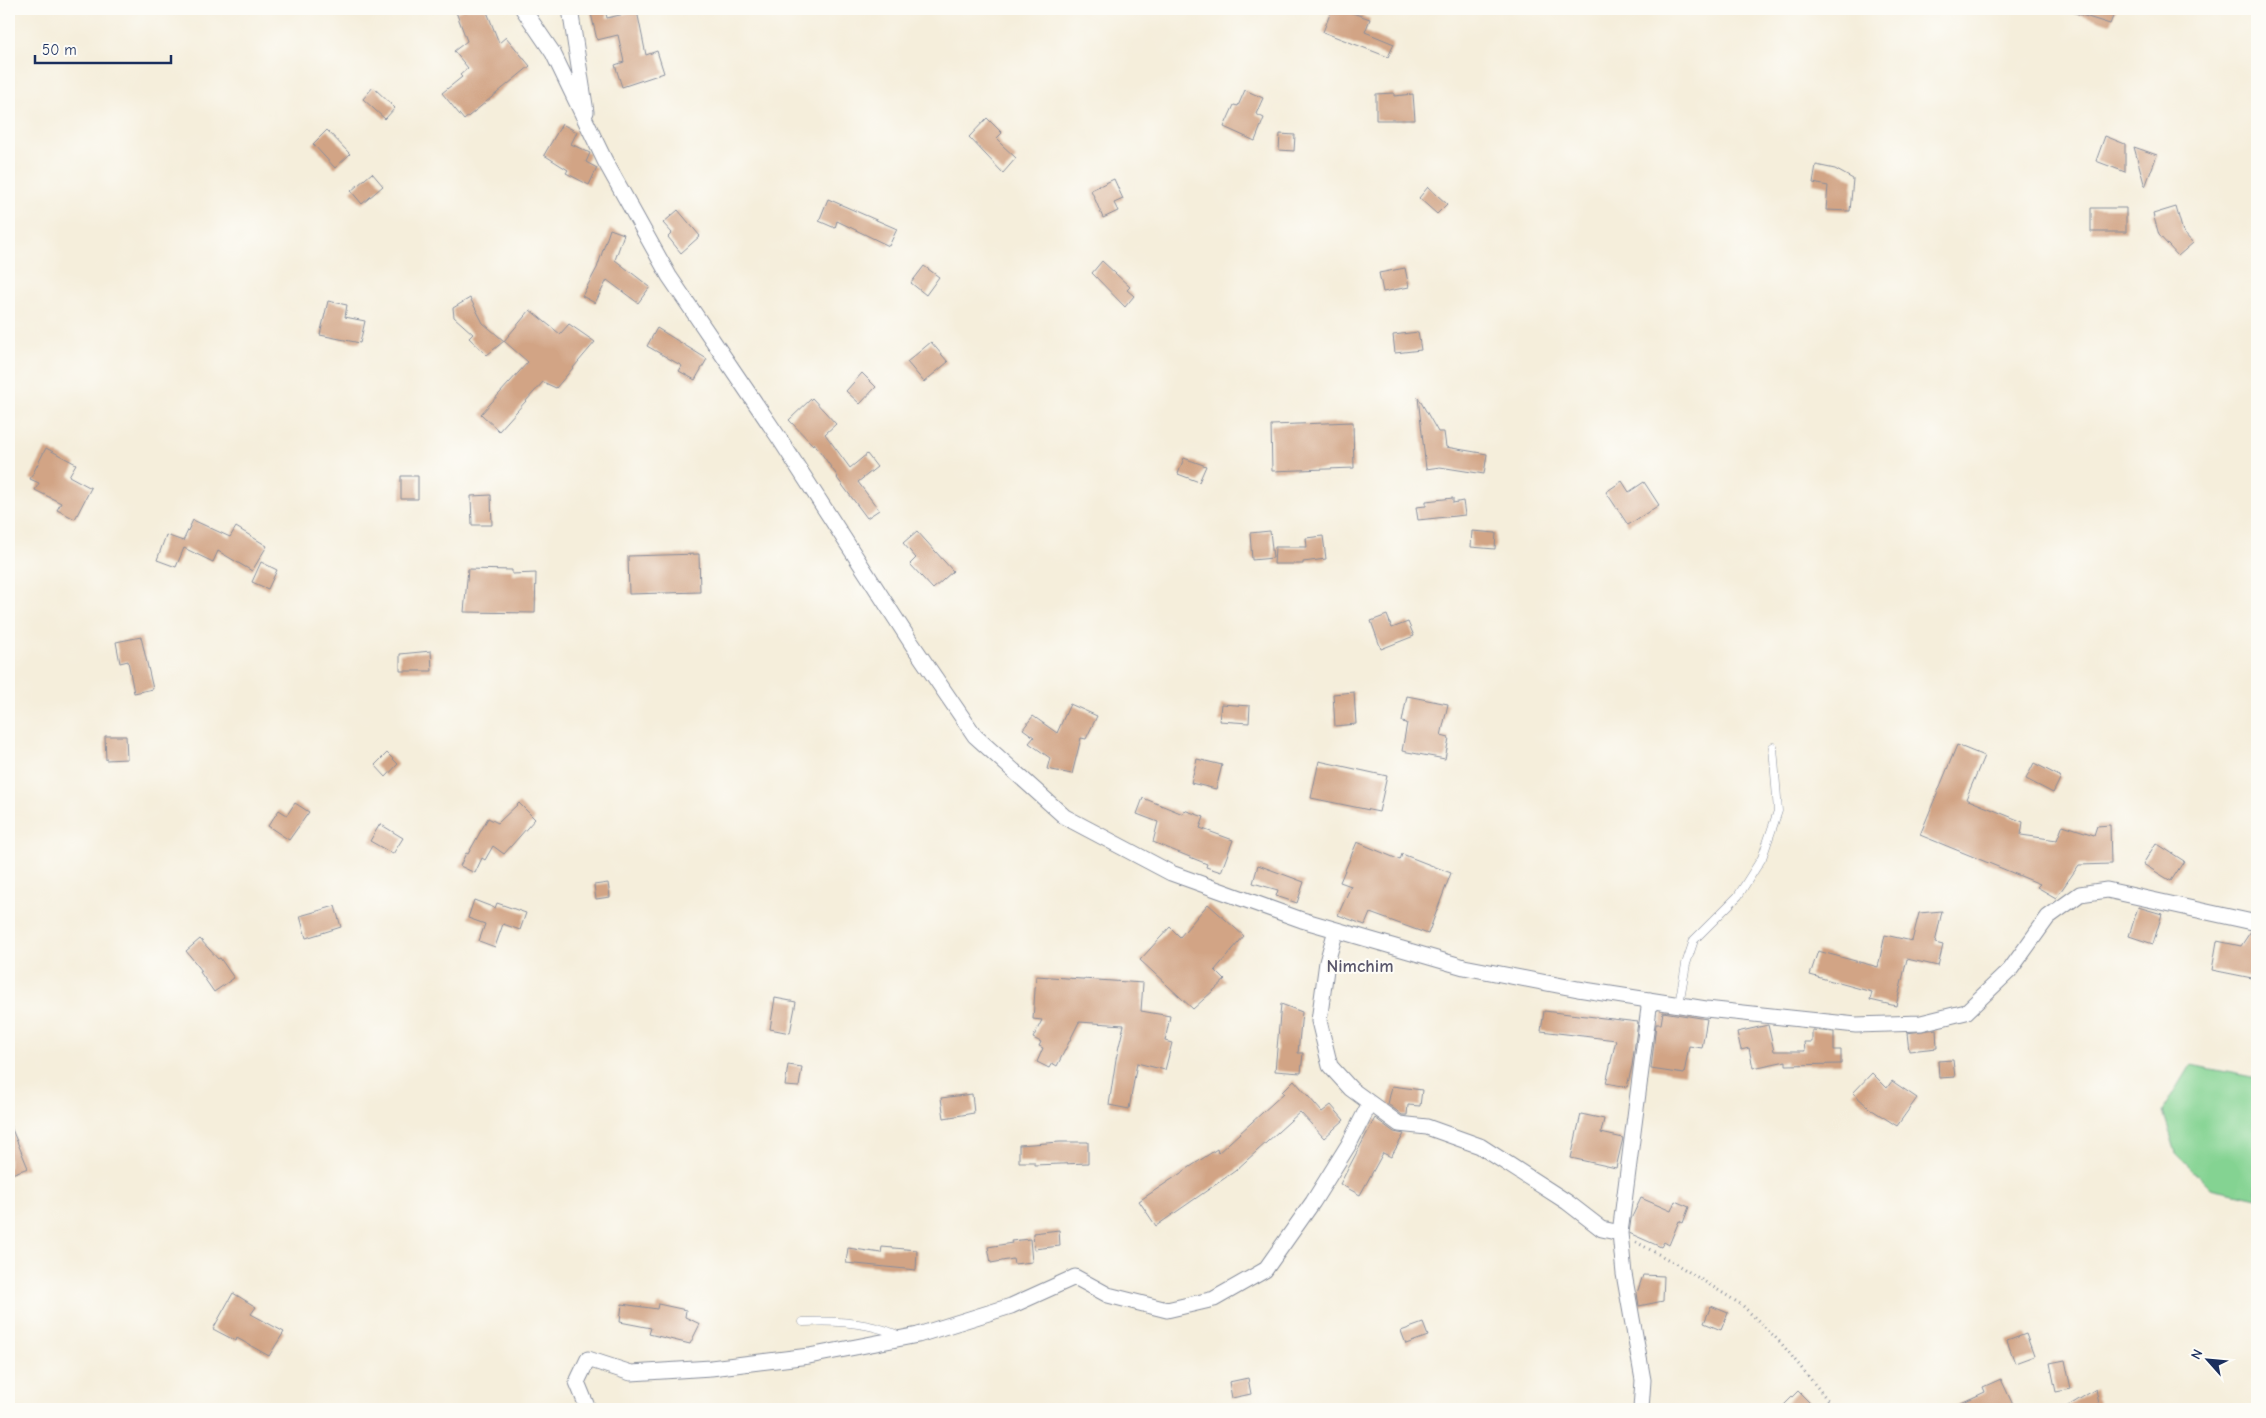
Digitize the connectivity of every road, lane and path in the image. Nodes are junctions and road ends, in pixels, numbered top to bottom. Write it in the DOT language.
graph roads {
  1 [pos="523,9"];
  2 [pos="570,9"];
  3 [pos="588,126"];
  4 [pos="1773,748"];
  5 [pos="2257,923"];
  6 [pos="1336,930"];
  7 [pos="1650,1000"];
  8 [pos="1679,1004"];
  9 [pos="1370,1103"];
  10 [pos="1620,1233"];
  11 [pos="803,1322"];
  12 [pos="904,1338"];
  13 [pos="588,1409"];
  14 [pos="1641,1409"];
  15 [pos="1835,1409"];
  1 -- 3 [label="street"];
  2 -- 3 [label="street"];
  3 -- 6 [label="street"];
  4 -- 8 [label="lane"];
  5 -- 8 [label="street"];
  6 -- 7 [label="street"];
  6 -- 9 [label="street"];
  7 -- 8 [label="street"];
  7 -- 10 [label="street"];
  9 -- 10 [label="street"];
  9 -- 12 [label="street"];
  10 -- 14 [label="street"];
  10 -- 15 [label="path"];
  11 -- 12 [label="lane"];
  12 -- 13 [label="street"];
}
